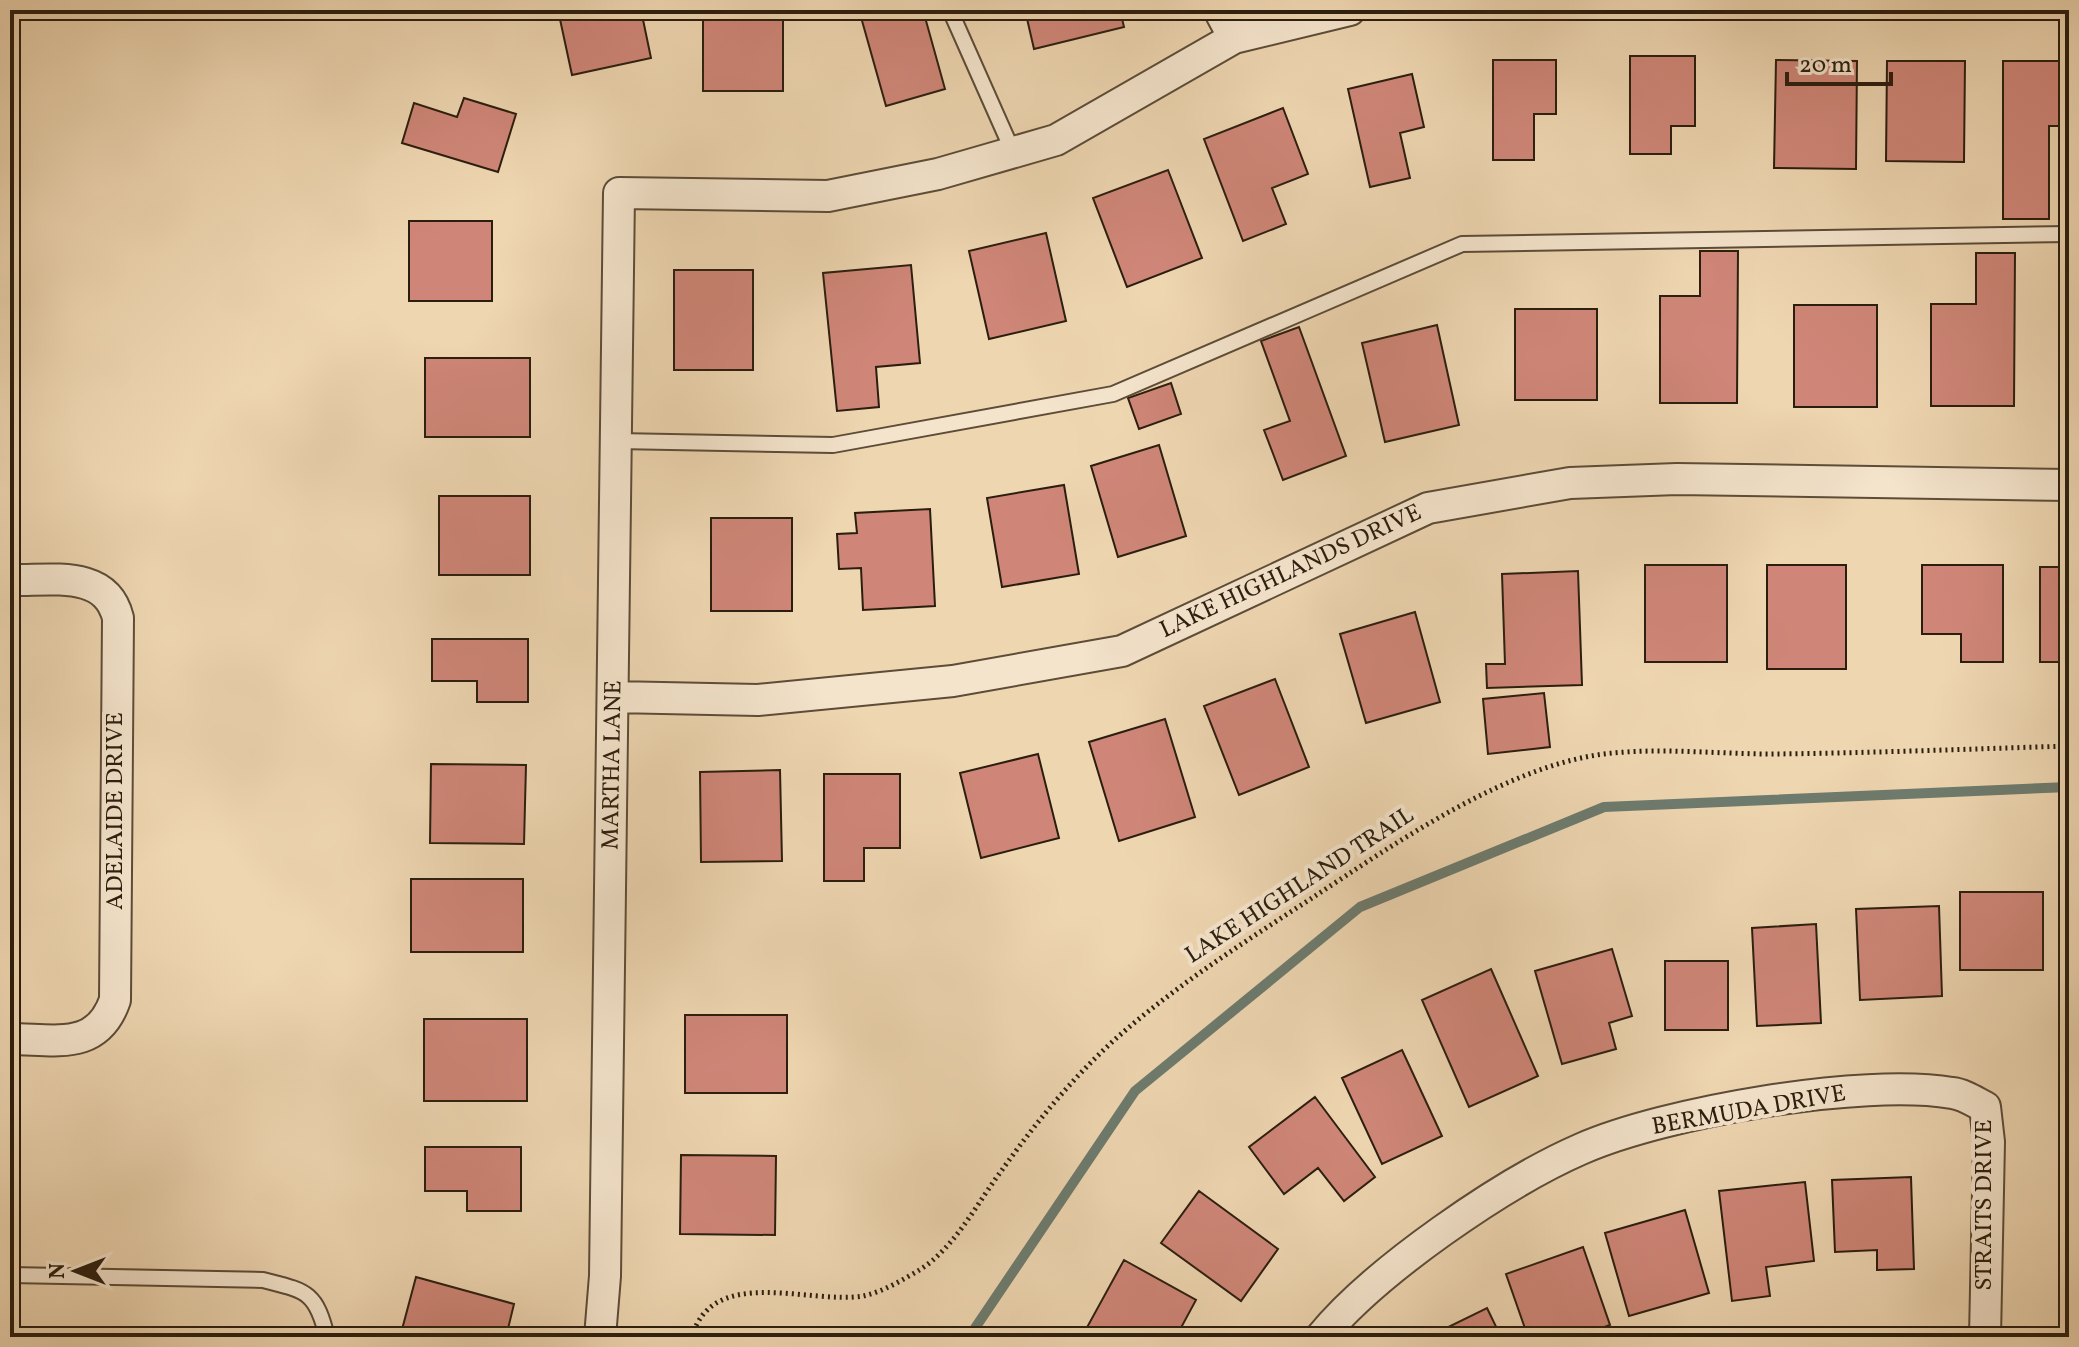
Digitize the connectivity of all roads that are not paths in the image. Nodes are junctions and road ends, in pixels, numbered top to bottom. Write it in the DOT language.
graph roads {
  1 [pos="950,10"];
  2 [pos="1219,10"];
  3 [pos="1350,10"];
  4 [pos="1234,38"];
  5 [pos="1013,152"];
  6 [pos="2069,234"];
  7 [pos="617,441"];
  8 [pos="2069,485"];
  9 [pos="10,580"];
  10 [pos="614,697"];
  11 [pos="10,1039"];
  12 [pos="1954,1093"];
  13 [pos="10,1275"];
  14 [pos="327,1337"];
  15 [pos="600,1337"];
  16 [pos="1321,1337"];
  17 [pos="1985,1337"];
  1 -- 5 [label="lane"];
  2 -- 4 [label="street"];
  3 -- 4 [label="street"];
  4 -- 5 [label="street"];
  5 -- 7 [label="street, MARTHA LANE"];
  6 -- 7 [label="lane"];
  7 -- 10 [label="street, MARTHA LANE"];
  8 -- 10 [label="street, LAKE HIGHLANDS DRIVE"];
  9 -- 11 [label="street, ADELAIDE DRIVE"];
  10 -- 15 [label="street, MARTHA LANE"];
  12 -- 16 [label="street, BERMUDA DRIVE"];
  12 -- 17 [label="street, STRAITS DRIVE"];
  13 -- 14 [label="lane"];
}
